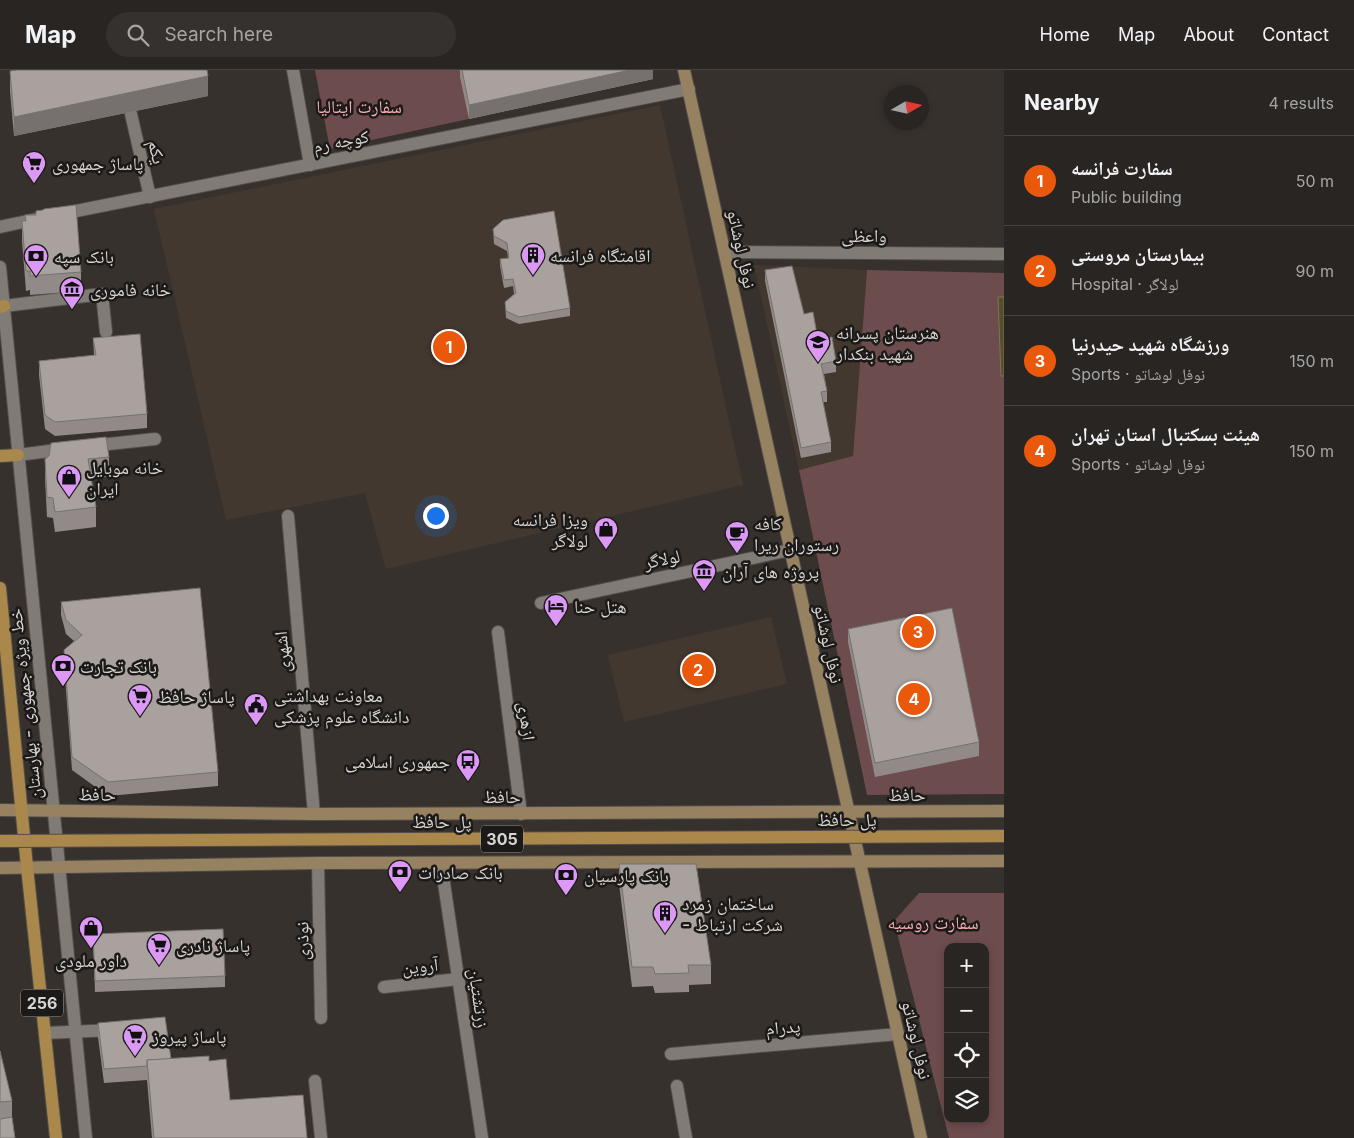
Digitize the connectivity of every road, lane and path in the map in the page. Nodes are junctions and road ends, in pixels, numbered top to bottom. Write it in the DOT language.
graph roads {
  1 [pos="293,70"];
  2 [pos="684,70"];
  3 [pos="689,89"];
  4 [pos="131,114"];
  5 [pos="310,165"];
  6 [pos="150,197"];
  7 [pos="0,227"];
  8 [pos="725,252"];
  9 [pos="1004,254"];
  10 [pos="0,267"];
  11 [pos="2,306"];
  12 [pos="106,332"];
  13 [pos="155,439"];
  14 [pos="18,455"];
  15 [pos="0,456"];
  16 [pos="288,516"];
  17 [pos="790,550"];
  18 [pos="0,588"];
  19 [pos="541,603"];
  20 [pos="498,632"];
  21 [pos="0,810"];
  22 [pos="21,810"];
  23 [pos="54,810"];
  24 [pos="1004,811"];
  25 [pos="848,812"];
  26 [pos="314,814"];
  27 [pos="521,814"];
  28 [pos="1004,836"];
  29 [pos="0,841"];
  30 [pos="860,861"];
  31 [pos="1004,861"];
  32 [pos="318,863"];
  33 [pos="441,863"];
  34 [pos="59,867"];
  35 [pos="0,868"];
  36 [pos="27,868"];
  37 [pos="459,979"];
  38 [pos="384,987"];
  39 [pos="321,1018"];
  40 [pos="124,1029"];
  41 [pos="75,1032"];
  42 [pos="45,1033"];
  43 [pos="898,1034"];
  44 [pos="671,1054"];
  45 [pos="315,1081"];
  46 [pos="677,1086"];
  47 [pos="56,1138"];
  48 [pos="86,1138"];
  49 [pos="321,1138"];
  50 [pos="482,1138"];
  51 [pos="686,1138"];
  52 [pos="921,1138"];
  1 -- 5 [label="street"];
  2 -- 3 [label="main road, نوفل لوشاتو"];
  3 -- 5 [label="street, کوچه رم"];
  3 -- 8 [label="main road, نوفل لوشاتو"];
  4 -- 6 [label="street, یکم"];
  5 -- 6 [label="street, کوچه رم"];
  6 -- 7 [label="street, کوچه رم"];
  8 -- 9 [label="street, واعظی"];
  8 -- 17 [label="main road, نوفل لوشاتو"];
  10 -- 11 [label="street, خط ویژه جمهوری - بهارستان"];
  11 -- 12 [label="street"];
  11 -- 14 [label="street, خط ویژه جمهوری - بهارستان"];
  13 -- 14 [label="street"];
  14 -- 15 [label="main road"];
  14 -- 23 [label="street, خط ویژه جمهوری - بهارستان"];
  16 -- 26 [label="street, اشهری"];
  17 -- 19 [label="street, لولاگر"];
  17 -- 25 [label="main road, نوفل لوشاتو"];
  18 -- 22 [label="main road, 256"];
  20 -- 27 [label="street, ازهری"];
  21 -- 22 [label="main road, حافظ"];
  22 -- 23 [label="main road, حافظ"];
  22 -- 36 [label="main road, 256"];
  23 -- 26 [label="main road, حافظ"];
  23 -- 34 [label="street, خط ویژه جمهوری - بهارستان"];
  24 -- 25 [label="main road, حافظ"];
  25 -- 27 [label="main road, حافظ"];
  25 -- 30 [label="main road, نوفل لوشاتو"];
  26 -- 27 [label="main road, حافظ"];
  28 -- 29 [label="main road, پل حافظ / 305, bridge"];
  30 -- 31 [label="main road"];
  30 -- 33 [label="main road"];
  30 -- 43 [label="main road, نوفل لوشاتو"];
  32 -- 33 [label="main road"];
  32 -- 34 [label="main road"];
  32 -- 39 [label="street, نوذری"];
  33 -- 37 [label="street, زرتشتیان"];
  34 -- 36 [label="main road"];
  34 -- 41 [label="street, خط ویژه جمهوری - بهارستان"];
  35 -- 36 [label="main road"];
  36 -- 42 [label="main road, 256"];
  37 -- 38 [label="street, آروین"];
  37 -- 50 [label="street, زرتشتیان"];
  40 -- 41 [label="street"];
  41 -- 42 [label="street"];
  41 -- 48 [label="street, خط ویژه جمهوری - بهارستان"];
  42 -- 47 [label="main road, 256"];
  43 -- 44 [label="street, پدرام"];
  43 -- 52 [label="main road, نوفل لوشاتو"];
  45 -- 49 [label="street"];
  46 -- 51 [label="street"];
}
